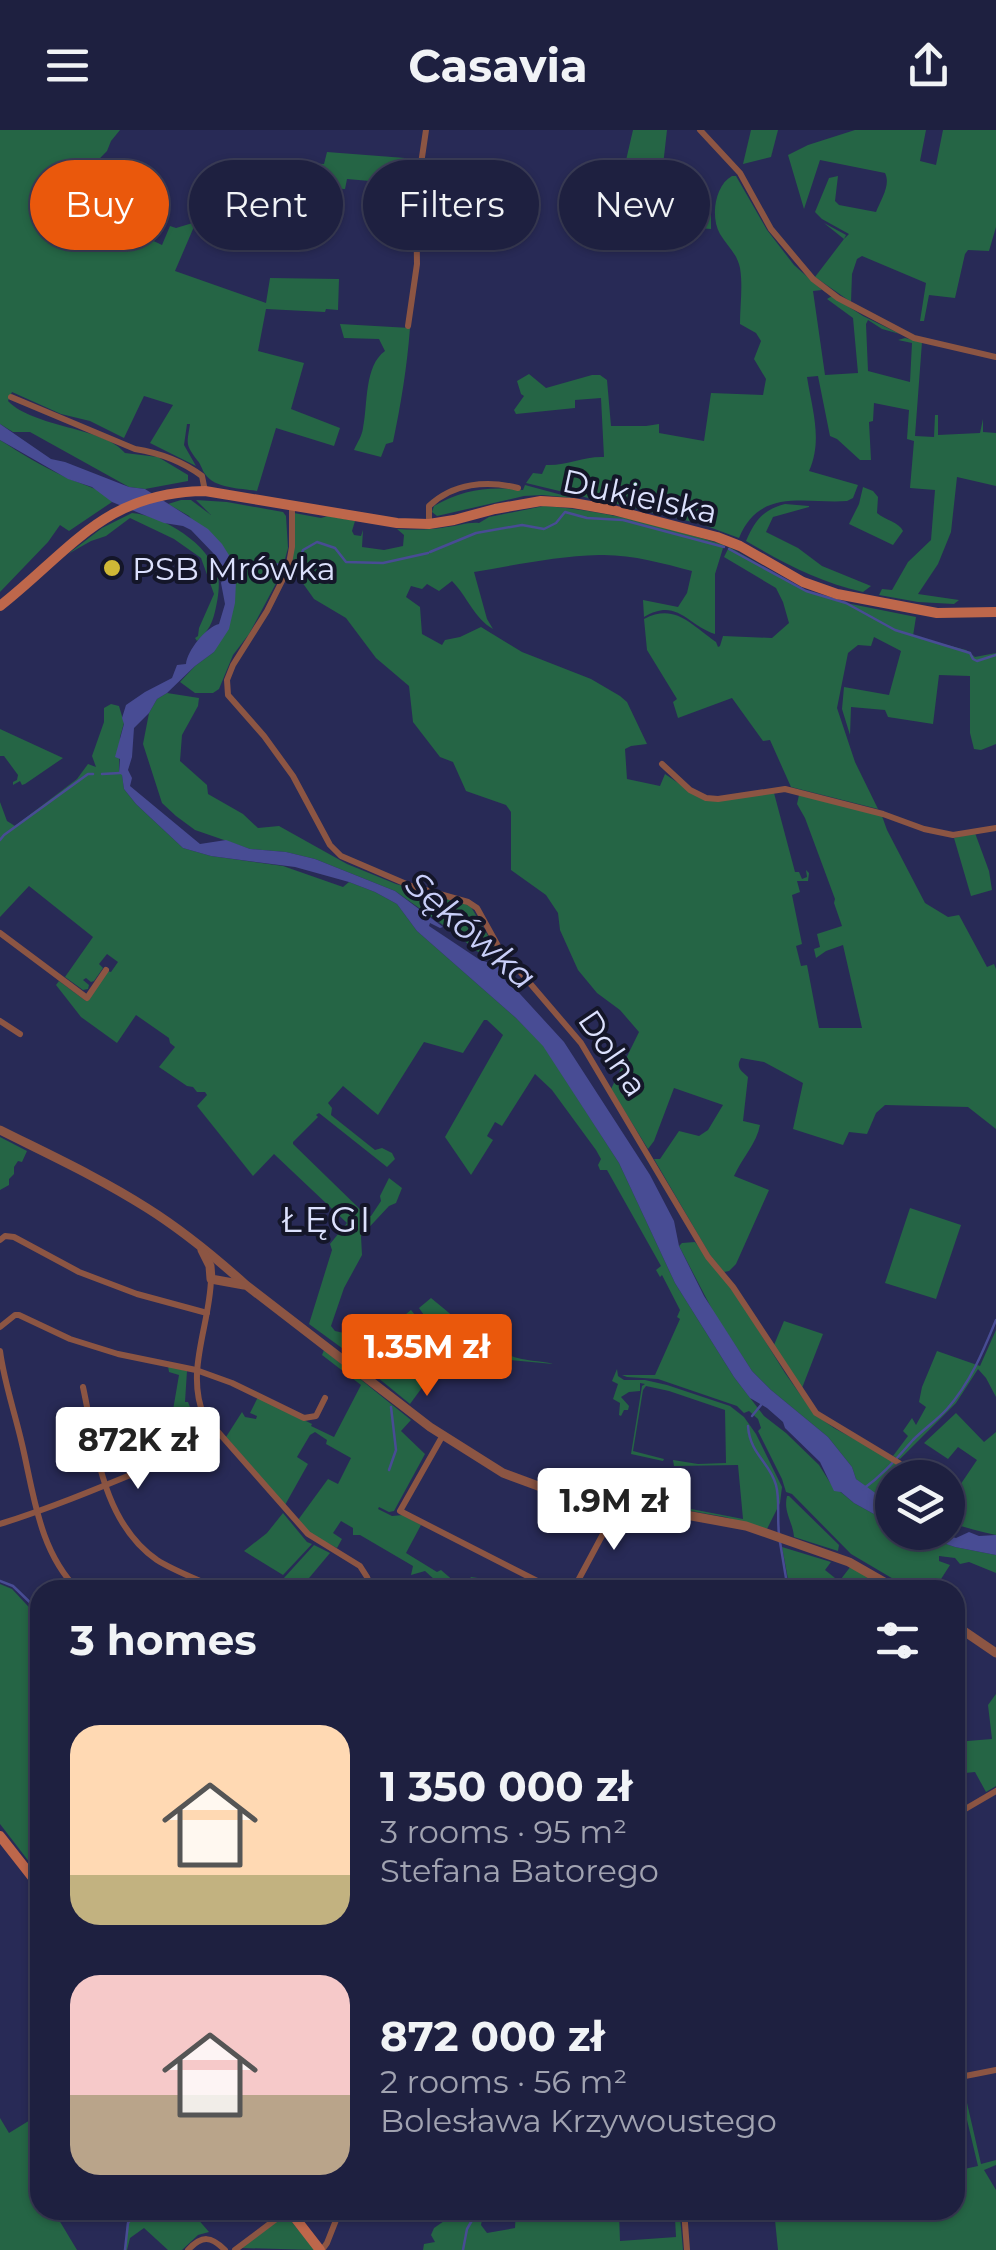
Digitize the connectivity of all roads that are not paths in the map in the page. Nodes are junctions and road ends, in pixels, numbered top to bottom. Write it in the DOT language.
graph roads {
  1 [pos="426,130"];
  2 [pos="700,130"];
  3 [pos="408,326"];
  4 [pos="996,358"];
  5 [pos="11,397"];
  6 [pos="518,488"];
  7 [pos="205,491"];
  8 [pos="292,505"];
  9 [pos="429,524"];
  10 [pos="0,606"];
  11 [pos="996,612"];
  12 [pos="662,764"];
  13 [pos="996,828"];
  14 [pos="0,934"];
  15 [pos="106,970"];
  16 [pos="0,1021"];
  17 [pos="20,1034"];
  18 [pos="0,1130"];
  19 [pos="0,1240"];
  20 [pos="202,1250"];
  21 [pos="222,1263"];
  22 [pos="211,1275"];
  23 [pos="246,1285"];
  24 [pos="208,1313"];
  25 [pos="0,1327"];
  26 [pos="0,1351"];
  27 [pos="196,1370"];
  28 [pos="83,1387"];
  29 [pos="325,1398"];
  30 [pos="443,1434"];
  31 [pos="219,1435"];
  32 [pos="894,1460"];
  33 [pos="105,1486"];
  34 [pos="616,1502"];
  35 [pos="37,1512"];
  36 [pos="0,1524"];
  37 [pos="70,1580"];
  38 [pos="199,1580"];
  39 [pos="369,1580"];
  40 [pos="536,1580"];
  41 [pos="578,1580"];
  42 [pos="880,1580"];
  43 [pos="965,1633"];
  44 [pos="996,1653"];
  45 [pos="996,1790"];
  46 [pos="965,1809"];
  47 [pos="0,1836"];
  48 [pos="30,1874"];
  49 [pos="996,2070"];
  50 [pos="965,2076"];
  51 [pos="274,2220"];
  52 [pos="296,2220"];
  53 [pos="336,2220"];
  54 [pos="685,2220"];
  55 [pos="188,2250"];
  56 [pos="226,2250"];
  57 [pos="234,2250"];
  58 [pos="321,2250"];
  59 [pos="687,2250"];
  1 -- 3 [label="street"];
  2 -- 4 [label="street"];
  5 -- 7 [label="street"];
  6 -- 9 [label="street"];
  7 -- 8 [label="main road, Dukielska"];
  7 -- 10 [label="main road, Dukielska"];
  8 -- 9 [label="main road, Dukielska"];
  8 -- 32 [label="street, Dolna"];
  9 -- 11 [label="main road, Dukielska"];
  12 -- 13 [label="street"];
  14 -- 15 [label="street"];
  16 -- 17 [label="street"];
  18 -- 20 [label="street"];
  19 -- 24 [label="street"];
  20 -- 21 [label="street"];
  20 -- 22 [label="street"];
  21 -- 22 [label="street"];
  21 -- 23 [label="street"];
  22 -- 23 [label="street"];
  22 -- 24 [label="street"];
  23 -- 30 [label="street"];
  24 -- 27 [label="street"];
  25 -- 27 [label="street"];
  26 -- 35 [label="street"];
  27 -- 29 [label="street"];
  27 -- 31 [label="street"];
  28 -- 33 [label="street"];
  30 -- 34 [label="street"];
  30 -- 40 [label="street"];
  31 -- 33 [label="street"];
  31 -- 39 [label="street"];
  33 -- 35 [label="street"];
  33 -- 38 [label="street"];
  34 -- 41 [label="street"];
  34 -- 42 [label="street"];
  35 -- 36 [label="street"];
  35 -- 37 [label="street"];
  43 -- 44 [label="street"];
  45 -- 46 [label="street"];
  47 -- 48 [label="main road"];
  49 -- 50 [label="street"];
  51 -- 57 [label="street"];
  52 -- 58 [label="main road"];
  53 -- 58 [label="street"];
  54 -- 59 [label="street"];
  55 -- 56 [label="street"];
}
